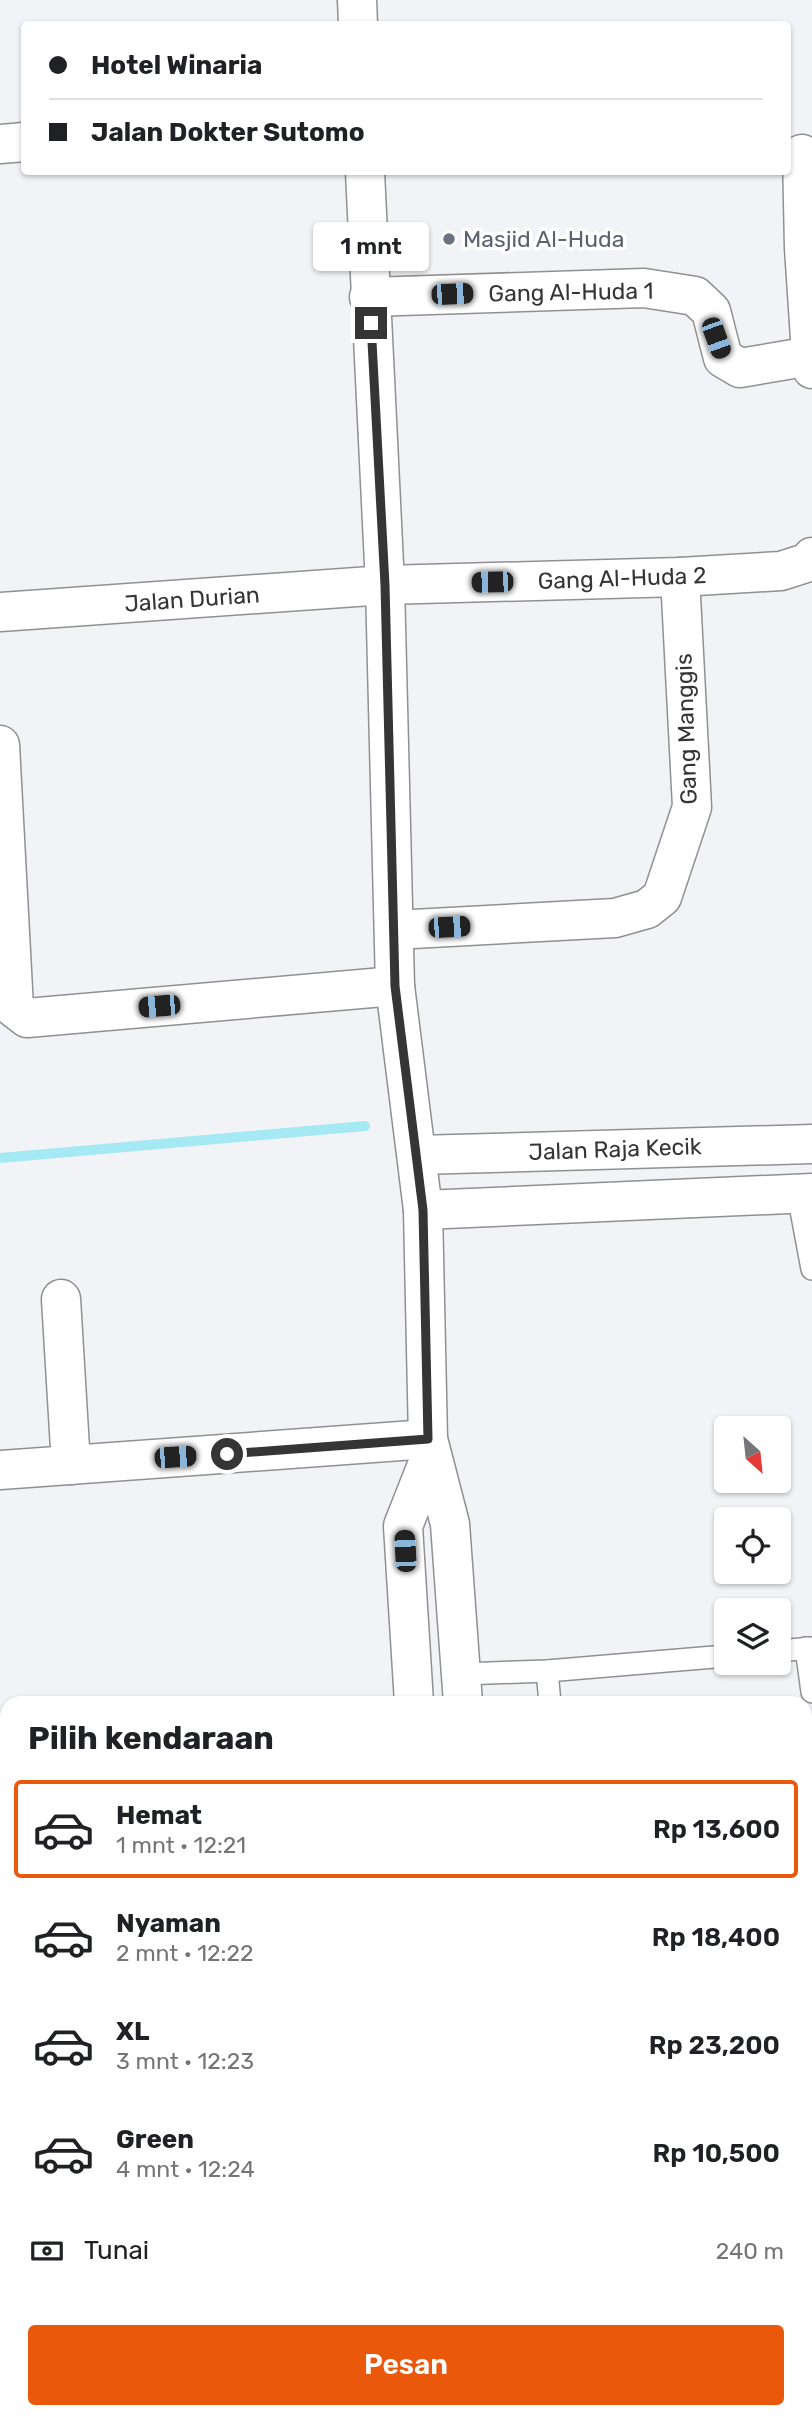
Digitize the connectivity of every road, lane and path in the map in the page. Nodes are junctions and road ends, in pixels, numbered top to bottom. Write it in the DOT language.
graph roads {
  1 [pos="357,0"];
  2 [pos="358,21"];
  3 [pos="21,142"];
  4 [pos="0,144"];
  5 [pos="802,154"];
  6 [pos="365,175"];
  7 [pos="369,297"];
  8 [pos="811,356"];
  9 [pos="812,369"];
  10 [pos="811,561"];
  11 [pos="680,577"];
  12 [pos="385,585"];
  13 [pos="0,612"];
  14 [pos="0,745"];
  15 [pos="394,930"];
  16 [pos="395,986"];
  17 [pos="812,1144"];
  18 [pos="417,1155"];
  19 [pos="805,1194"];
  20 [pos="423,1210"];
  21 [pos="812,1269"];
  22 [pos="61,1299"];
  23 [pos="429,1447"];
  24 [pos="71,1465"];
  25 [pos="0,1470"];
  26 [pos="809,1648"];
  27 [pos="791,1650"];
  28 [pos="714,1657"];
  29 [pos="547,1671"];
  30 [pos="463,1688"];
  31 [pos="812,1692"];
  32 [pos="414,1696"];
  33 [pos="549,1696"];
  1 -- 2 [label="street"];
  3 -- 4 [label="street"];
  5 -- 8 [label="street"];
  6 -- 7 [label="street"];
  7 -- 8 [label="street, Gang Al-Huda 1"];
  7 -- 12 [label="street"];
  8 -- 9 [label="street"];
  10 -- 11 [label="street, Gang Al-Huda 2"];
  11 -- 12 [label="street, Gang Al-Huda 2"];
  11 -- 15 [label="street, Gang Manggis"];
  12 -- 13 [label="street, Jalan Durian"];
  12 -- 15 [label="street"];
  14 -- 16 [label="street"];
  15 -- 16 [label="street"];
  16 -- 18 [label="street"];
  17 -- 18 [label="street, Jalan Raja Kecik"];
  18 -- 20 [label="street"];
  19 -- 20 [label="street"];
  19 -- 21 [label="lane"];
  20 -- 23 [label="street"];
  22 -- 24 [label="street"];
  23 -- 24 [label="street"];
  23 -- 30 [label="street"];
  23 -- 32 [label="street"];
  24 -- 25 [label="street"];
  26 -- 27 [label="lane"];
  26 -- 31 [label="lane"];
  28 -- 29 [label="lane"];
  29 -- 30 [label="lane"];
  29 -- 33 [label="lane"];
}
